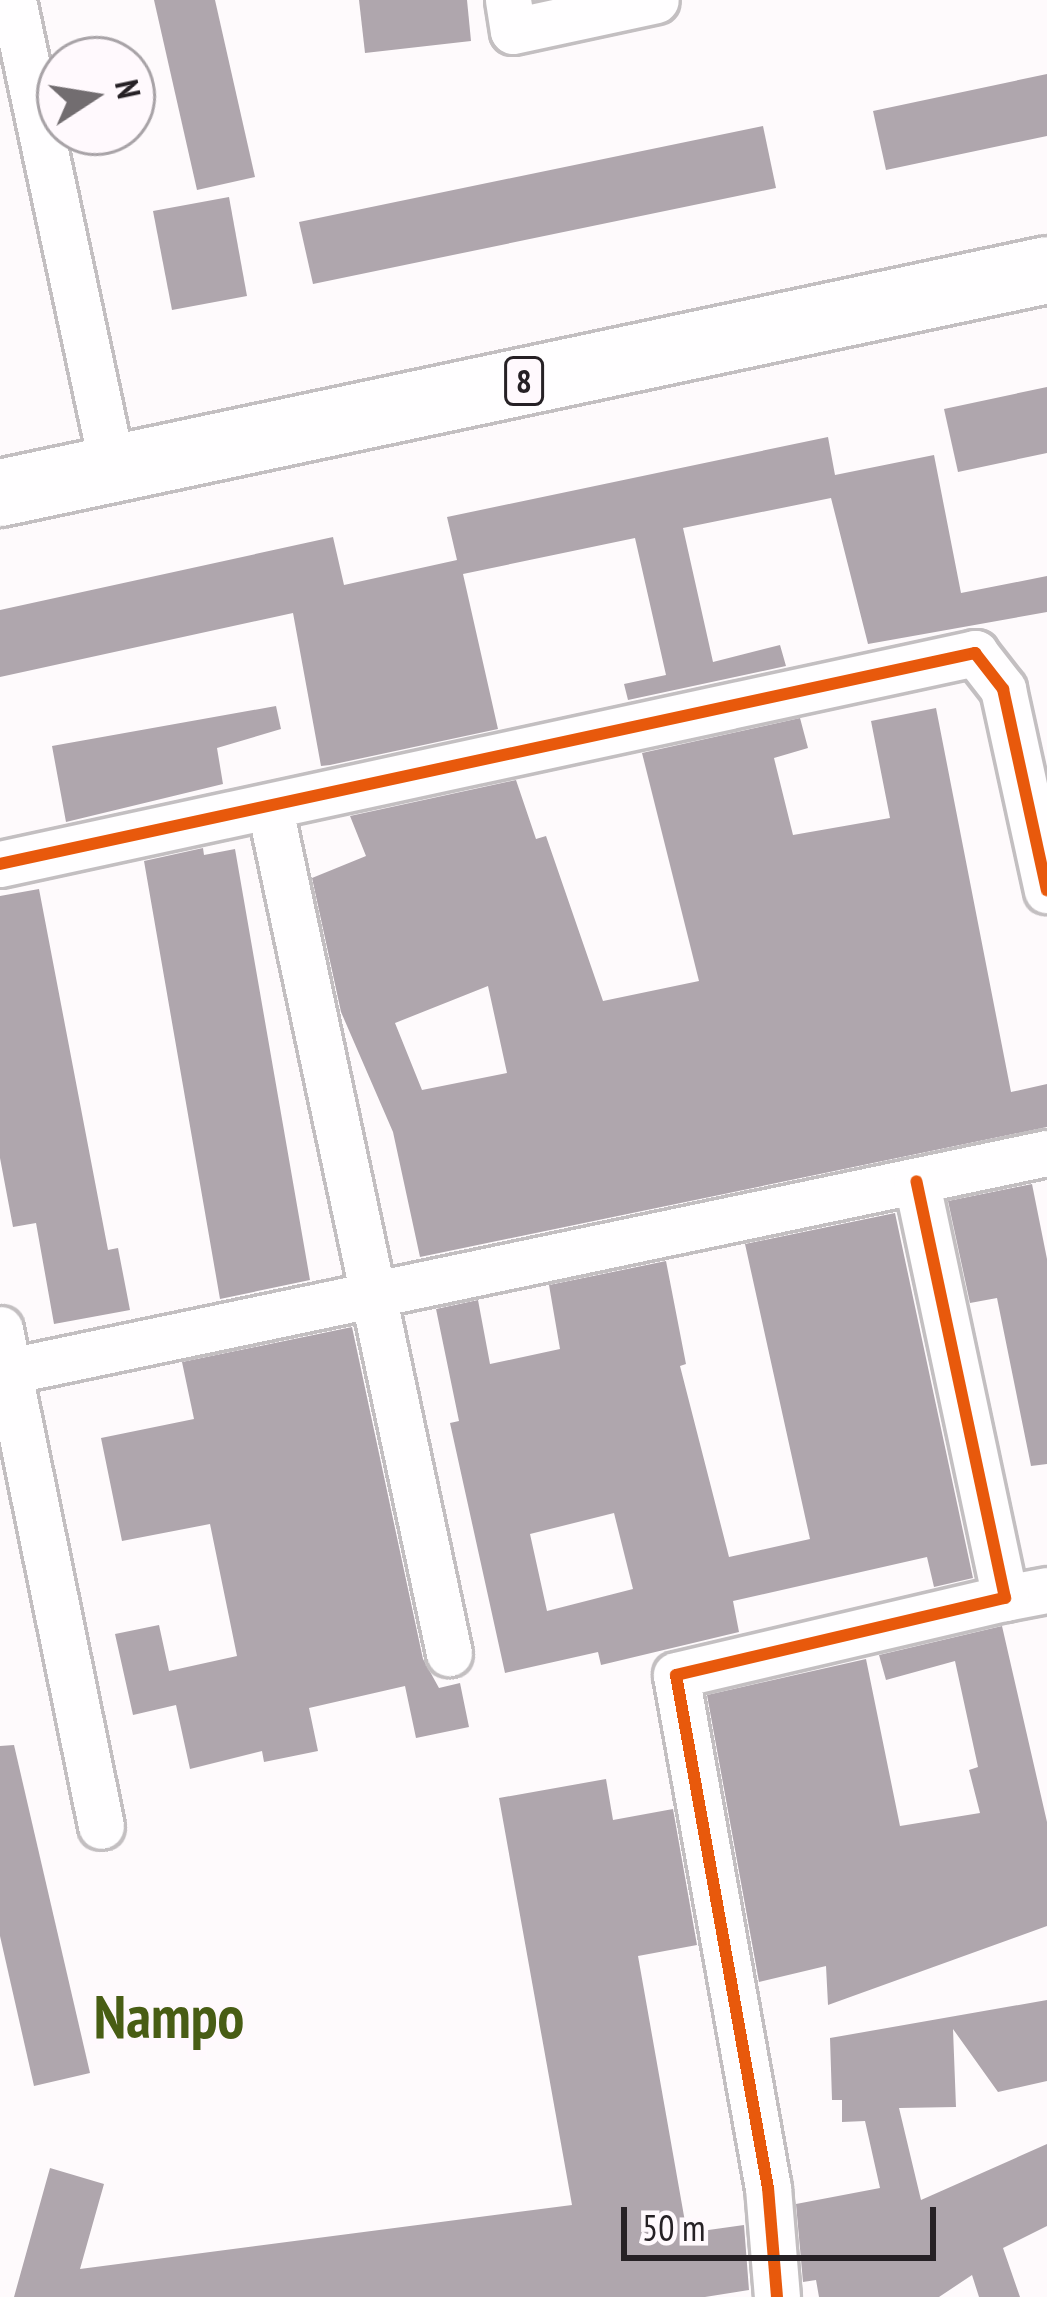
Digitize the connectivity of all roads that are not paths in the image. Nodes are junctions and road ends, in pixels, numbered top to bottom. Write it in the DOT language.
graph roads {
  1 [pos="13,0"];
  2 [pos="508,0"];
  3 [pos="656,0"];
  4 [pos="1047,270"];
  5 [pos="113,469"];
  6 [pos="0,493"];
  7 [pos="270,809"];
  8 [pos="0,864"];
  9 [pos="1047,890"];
  10 [pos="1047,1153"];
  11 [pos="916,1181"];
  12 [pos="374,1296"];
  13 [pos="3,1358"];
  14 [pos="1026,1594"];
  15 [pos="449,1653"];
  16 [pos="101,1826"];
  17 [pos="777,2297"];
  1 -- 5 [label="street"];
  2 -- 3 [label="street"];
  4 -- 5 [label="main road, 8"];
  5 -- 6 [label="main road, 8"];
  7 -- 8 [label="street"];
  7 -- 9 [label="street"];
  7 -- 12 [label="street"];
  10 -- 11 [label="street"];
  11 -- 12 [label="street"];
  11 -- 14 [label="street"];
  12 -- 13 [label="street"];
  12 -- 15 [label="street"];
  13 -- 16 [label="street"];
  14 -- 17 [label="street"];
}
